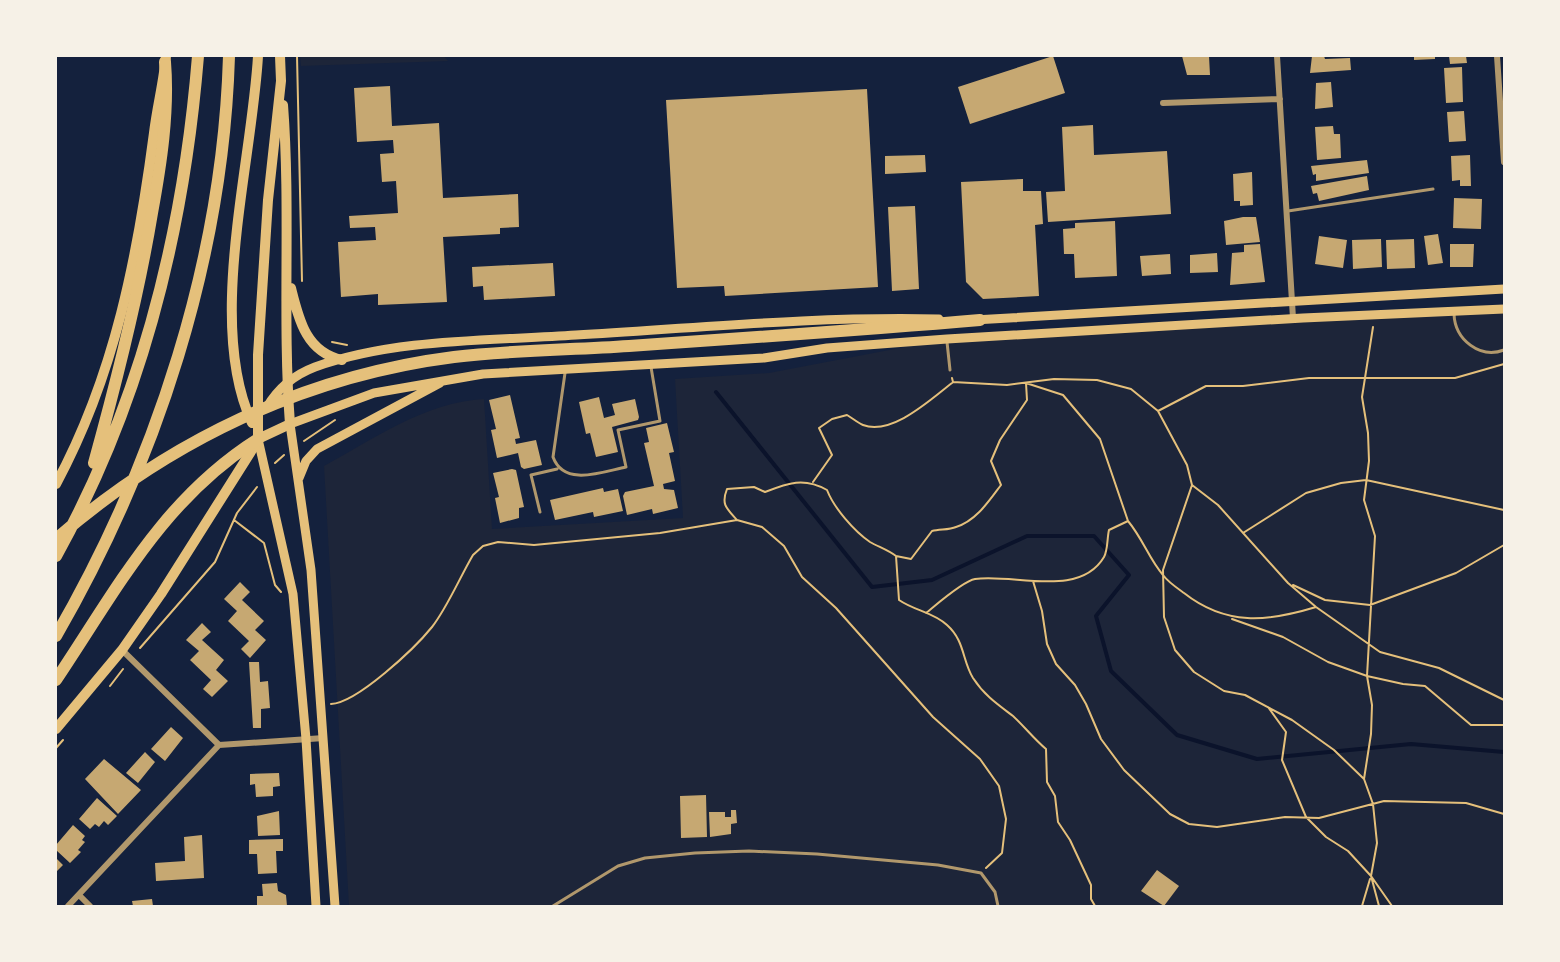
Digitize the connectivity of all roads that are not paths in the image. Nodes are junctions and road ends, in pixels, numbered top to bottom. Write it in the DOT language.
graph roads {
  1 [pos="198,56"];
  2 [pos="229,56"];
  3 [pos="258,56"];
  4 [pos="280,56"];
  5 [pos="1277,56"];
  6 [pos="1497,56"];
  7 [pos="165,59"];
  8 [pos="281,81"];
  9 [pos="1280,99"];
  10 [pos="1163,103"];
  11 [pos="1504,162"];
  12 [pos="1433,189"];
  13 [pos="1288,211"];
  14 [pos="287,273"];
  15 [pos="1504,289"];
  16 [pos="1292,300"];
  17 [pos="1504,309"];
  18 [pos="1454,312"];
  19 [pos="1293,318"];
  20 [pos="980,320"];
  21 [pos="947,339"];
  22 [pos="1504,350"];
  23 [pos="342,360"];
  24 [pos="650,365"];
  25 [pos="566,369"];
  26 [pos="950,370"];
  27 [pos="447,379"];
  28 [pos="287,382"];
  29 [pos="290,424"];
  30 [pos="258,437"];
  31 [pos="557,469"];
  32 [pos="298,483"];
  33 [pos="56,484"];
  34 [pos="83,502"];
  35 [pos="540,512"];
  36 [pos="56,539"];
  37 [pos="56,556"];
  38 [pos="56,636"];
  39 [pos="122,650"];
  40 [pos="56,680"];
  41 [pos="56,729"];
  42 [pos="324,738"];
  43 [pos="306,740"];
  44 [pos="219,745"];
  45 [pos="79,895"];
  46 [pos="68,906"];
  47 [pos="90,906"];
  48 [pos="316,906"];
  49 [pos="335,906"];
  50 [pos="553,906"];
  51 [pos="998,906"];
  1 -- 34 [label="highway"];
  2 -- 38 [label="highway"];
  3 -- 30 [label="highway"];
  4 -- 8 [label="highway"];
  5 -- 9 [label="street"];
  6 -- 11 [label="street"];
  7 -- 33 [label="highway"];
  7 -- 34 [label="highway"];
  8 -- 14 [label="highway"];
  8 -- 30 [label="highway"];
  9 -- 10 [label="street"];
  9 -- 13 [label="street"];
  12 -- 13 [label="lane"];
  13 -- 16 [label="street"];
  14 -- 23 [label="highway"];
  14 -- 28 [label="highway"];
  15 -- 16 [label="main road"];
  16 -- 19 [label="street"];
  16 -- 20 [label="main road"];
  17 -- 18 [label="main road"];
  18 -- 19 [label="main road"];
  18 -- 22 [label="lane"];
  19 -- 21 [label="main road"];
  20 -- 23 [label="main road"];
  20 -- 36 [label="highway"];
  21 -- 24 [label="main road"];
  21 -- 26 [label="lane"];
  23 -- 28 [label="main road"];
  24 -- 25 [label="main road"];
  24 -- 31 [label="lane"];
  25 -- 27 [label="main road"];
  25 -- 31 [label="lane"];
  27 -- 29 [label="main road"];
  27 -- 32 [label="main road"];
  28 -- 29 [label="highway"];
  28 -- 30 [label="main road"];
  29 -- 30 [label="highway"];
  29 -- 32 [label="main road"];
  30 -- 39 [label="highway"];
  30 -- 40 [label="highway"];
  30 -- 43 [label="main road"];
  31 -- 35 [label="lane"];
  32 -- 42 [label="main road"];
  34 -- 37 [label="highway"];
  39 -- 41 [label="highway"];
  39 -- 44 [label="street"];
  42 -- 43 [label="street"];
  42 -- 49 [label="main road"];
  43 -- 44 [label="street"];
  43 -- 48 [label="main road"];
  44 -- 45 [label="street"];
  45 -- 46 [label="street"];
  45 -- 47 [label="street"];
  50 -- 51 [label="lane"];
}
